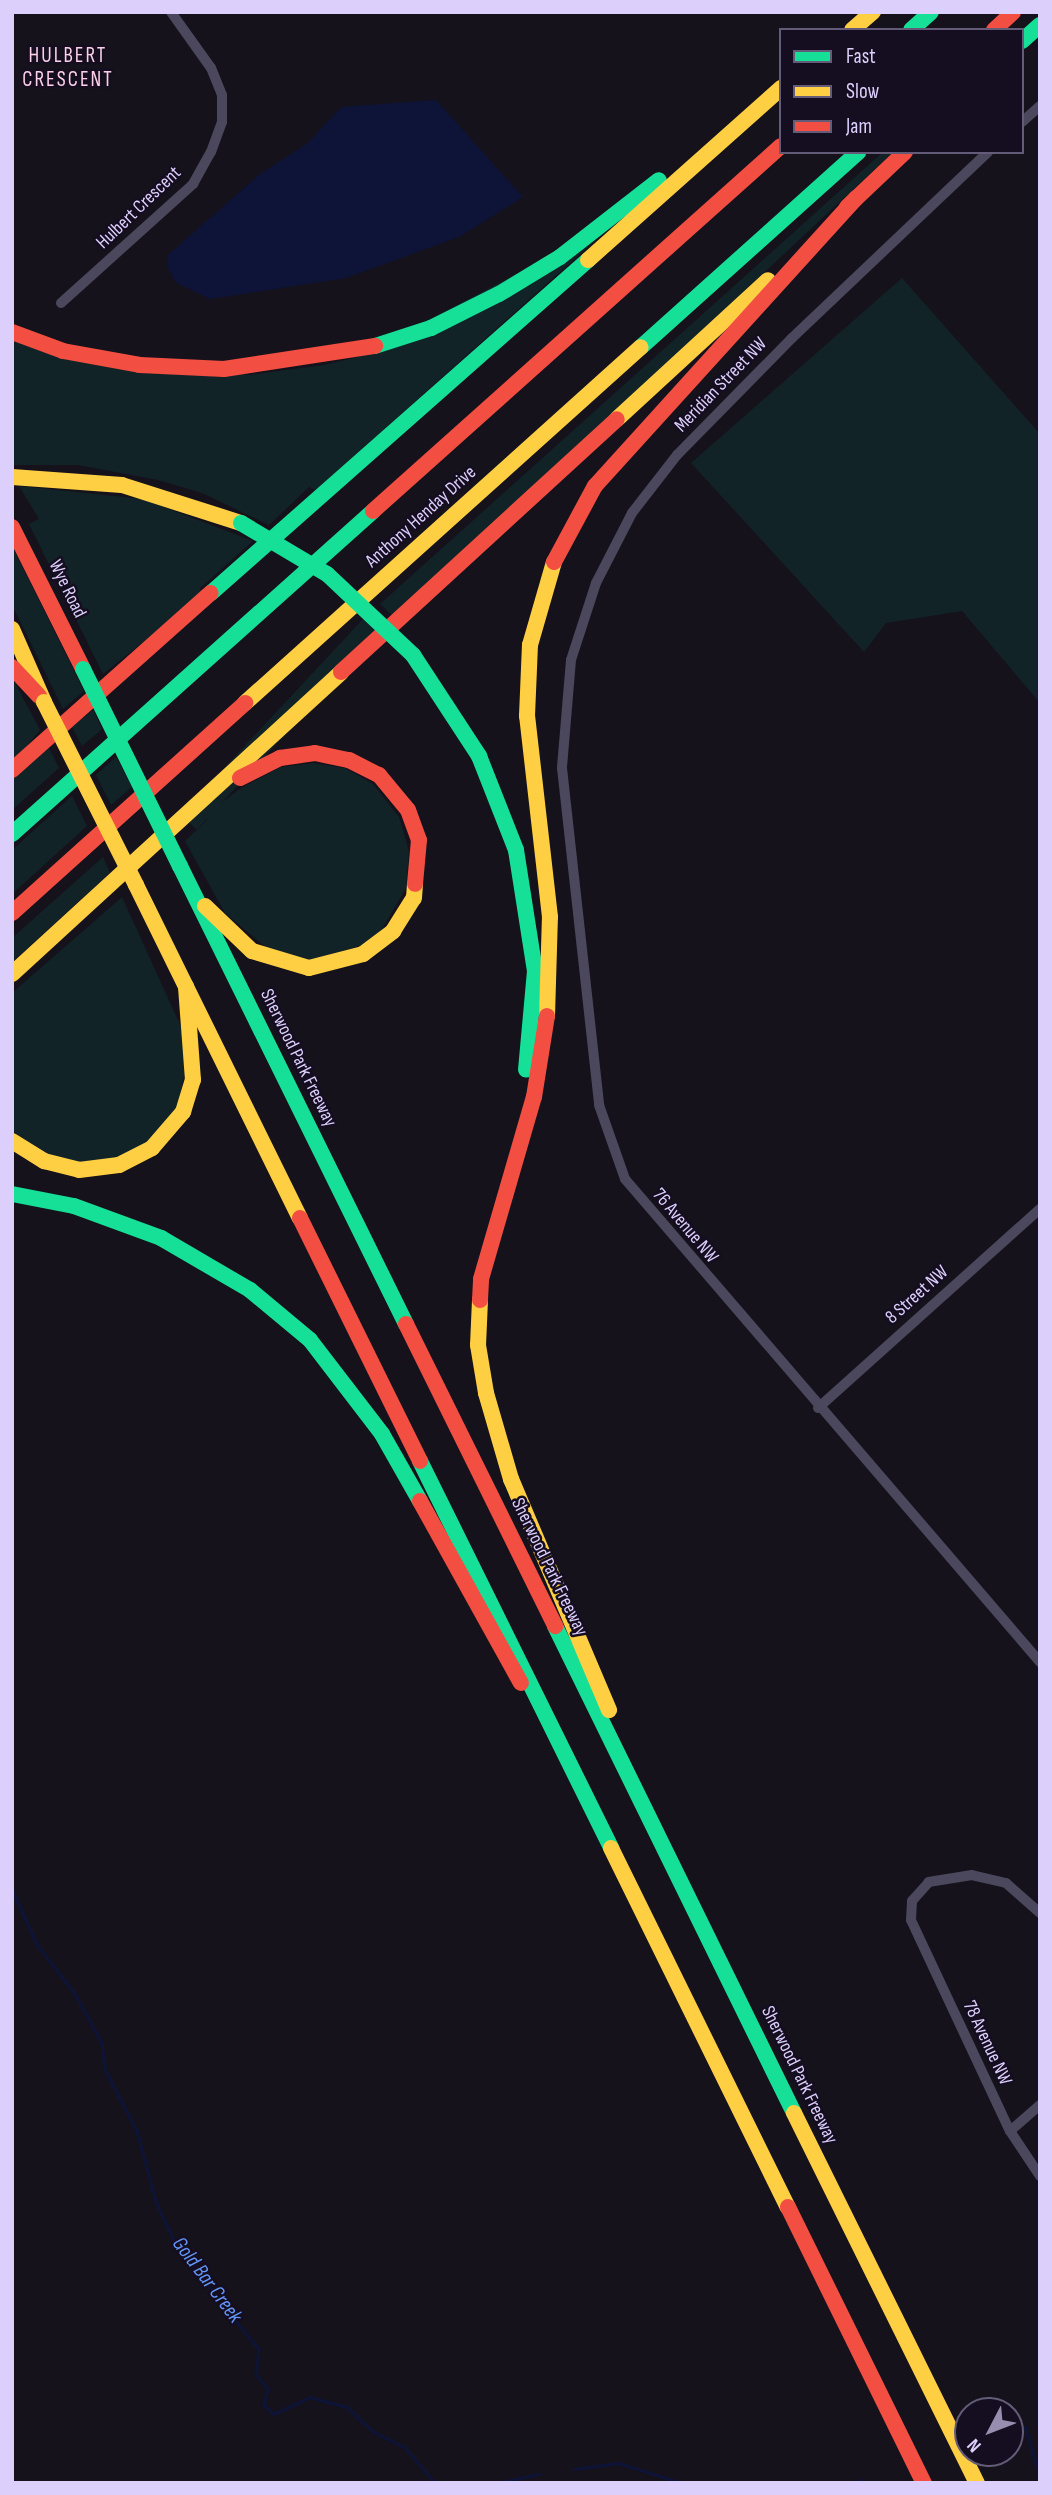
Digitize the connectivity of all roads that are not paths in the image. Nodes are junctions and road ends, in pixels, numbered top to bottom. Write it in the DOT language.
graph roads {
  1 [pos="171,12"];
  2 [pos="873,12"];
  3 [pos="931,12"];
  4 [pos="1013,12"];
  5 [pos="1040,25"];
  6 [pos="854,28"];
  7 [pos="913,28"];
  8 [pos="996,28"];
  9 [pos="1024,39"];
  10 [pos="779,90"];
  11 [pos="761,105"];
  12 [pos="1040,106"];
  13 [pos="1024,120"];
  14 [pos="779,148"];
  15 [pos="856,154"];
  16 [pos="903,154"];
  17 [pos="986,154"];
  18 [pos="856,198"];
  19 [pos="61,303"];
  20 [pos="12,332"];
  21 [pos="12,477"];
  22 [pos="12,527"];
  23 [pos="12,629"];
  24 [pos="12,667"];
  25 [pos="83,669"];
  26 [pos="565,699"];
  27 [pos="44,702"];
  28 [pos="12,770"];
  29 [pos="217,788"];
  30 [pos="12,834"];
  31 [pos="192,893"];
  32 [pos="12,912"];
  33 [pos="29,960"];
  34 [pos="12,974"];
  35 [pos="186,981"];
  36 [pos="12,982"];
  37 [pos="12,1141"];
  38 [pos="12,1194"];
  39 [pos="1040,1209"];
  40 [pos="499,1212"];
  41 [pos="818,1408"];
  42 [pos="1040,1662"];
  43 [pos="544,1712"];
  44 [pos="614,1746"];
  45 [pos="1040,1913"];
  46 [pos="1040,2105"];
  47 [pos="1010,2132"];
  48 [pos="1040,2176"];
  49 [pos="942,2412"];
  50 [pos="894,2418"];
  51 [pos="954,2429"];
  52 [pos="978,2467"];
  53 [pos="913,2483"];
  54 [pos="924,2483"];
  55 [pos="977,2483"];
  56 [pos="988,2483"];
  1 -- 19 [label="street, Hulbert Crescent"];
  2 -- 6 [label="highway"];
  3 -- 7 [label="highway"];
  4 -- 8 [label="highway"];
  5 -- 9 [label="highway"];
  10 -- 11 [label="highway"];
  11 -- 20 [label="highway"];
  11 -- 28 [label="highway"];
  12 -- 13 [label="street"];
  14 -- 30 [label="highway, Anthony Henday Drive"];
  15 -- 32 [label="highway, Anthony Henday Drive"];
  16 -- 18 [label="highway"];
  17 -- 26 [label="street, Meridian Street NW"];
  18 -- 29 [label="highway"];
  18 -- 40 [label="highway"];
  21 -- 40 [label="highway, bridge"];
  22 -- 25 [label="highway, Wye Road"];
  23 -- 27 [label="highway"];
  24 -- 27 [label="highway"];
  25 -- 31 [label="highway, Sherwood Park Freeway, bridge"];
  26 -- 41 [label="street, 76 Avenue NW"];
  27 -- 35 [label="highway, bridge"];
  29 -- 31 [label="highway"];
  29 -- 33 [label="highway"];
  31 -- 44 [label="highway, Sherwood Park Freeway"];
  33 -- 34 [label="highway"];
  33 -- 36 [label="highway"];
  35 -- 37 [label="highway"];
  35 -- 43 [label="highway"];
  38 -- 43 [label="highway"];
  39 -- 41 [label="street, 8 Street NW"];
  40 -- 44 [label="highway"];
  41 -- 42 [label="street, 76 Avenue NW"];
  43 -- 50 [label="highway"];
  44 -- 49 [label="highway, Sherwood Park Freeway"];
  45 -- 47 [label="street, 78 Avenue NW"];
  46 -- 47 [label="street"];
  47 -- 48 [label="street, 78 Avenue NW"];
  49 -- 51 [label="highway"];
  49 -- 55 [label="highway, Sherwood Park Freeway"];
  50 -- 53 [label="highway"];
  50 -- 54 [label="highway"];
  52 -- 56 [label="highway"];
}
